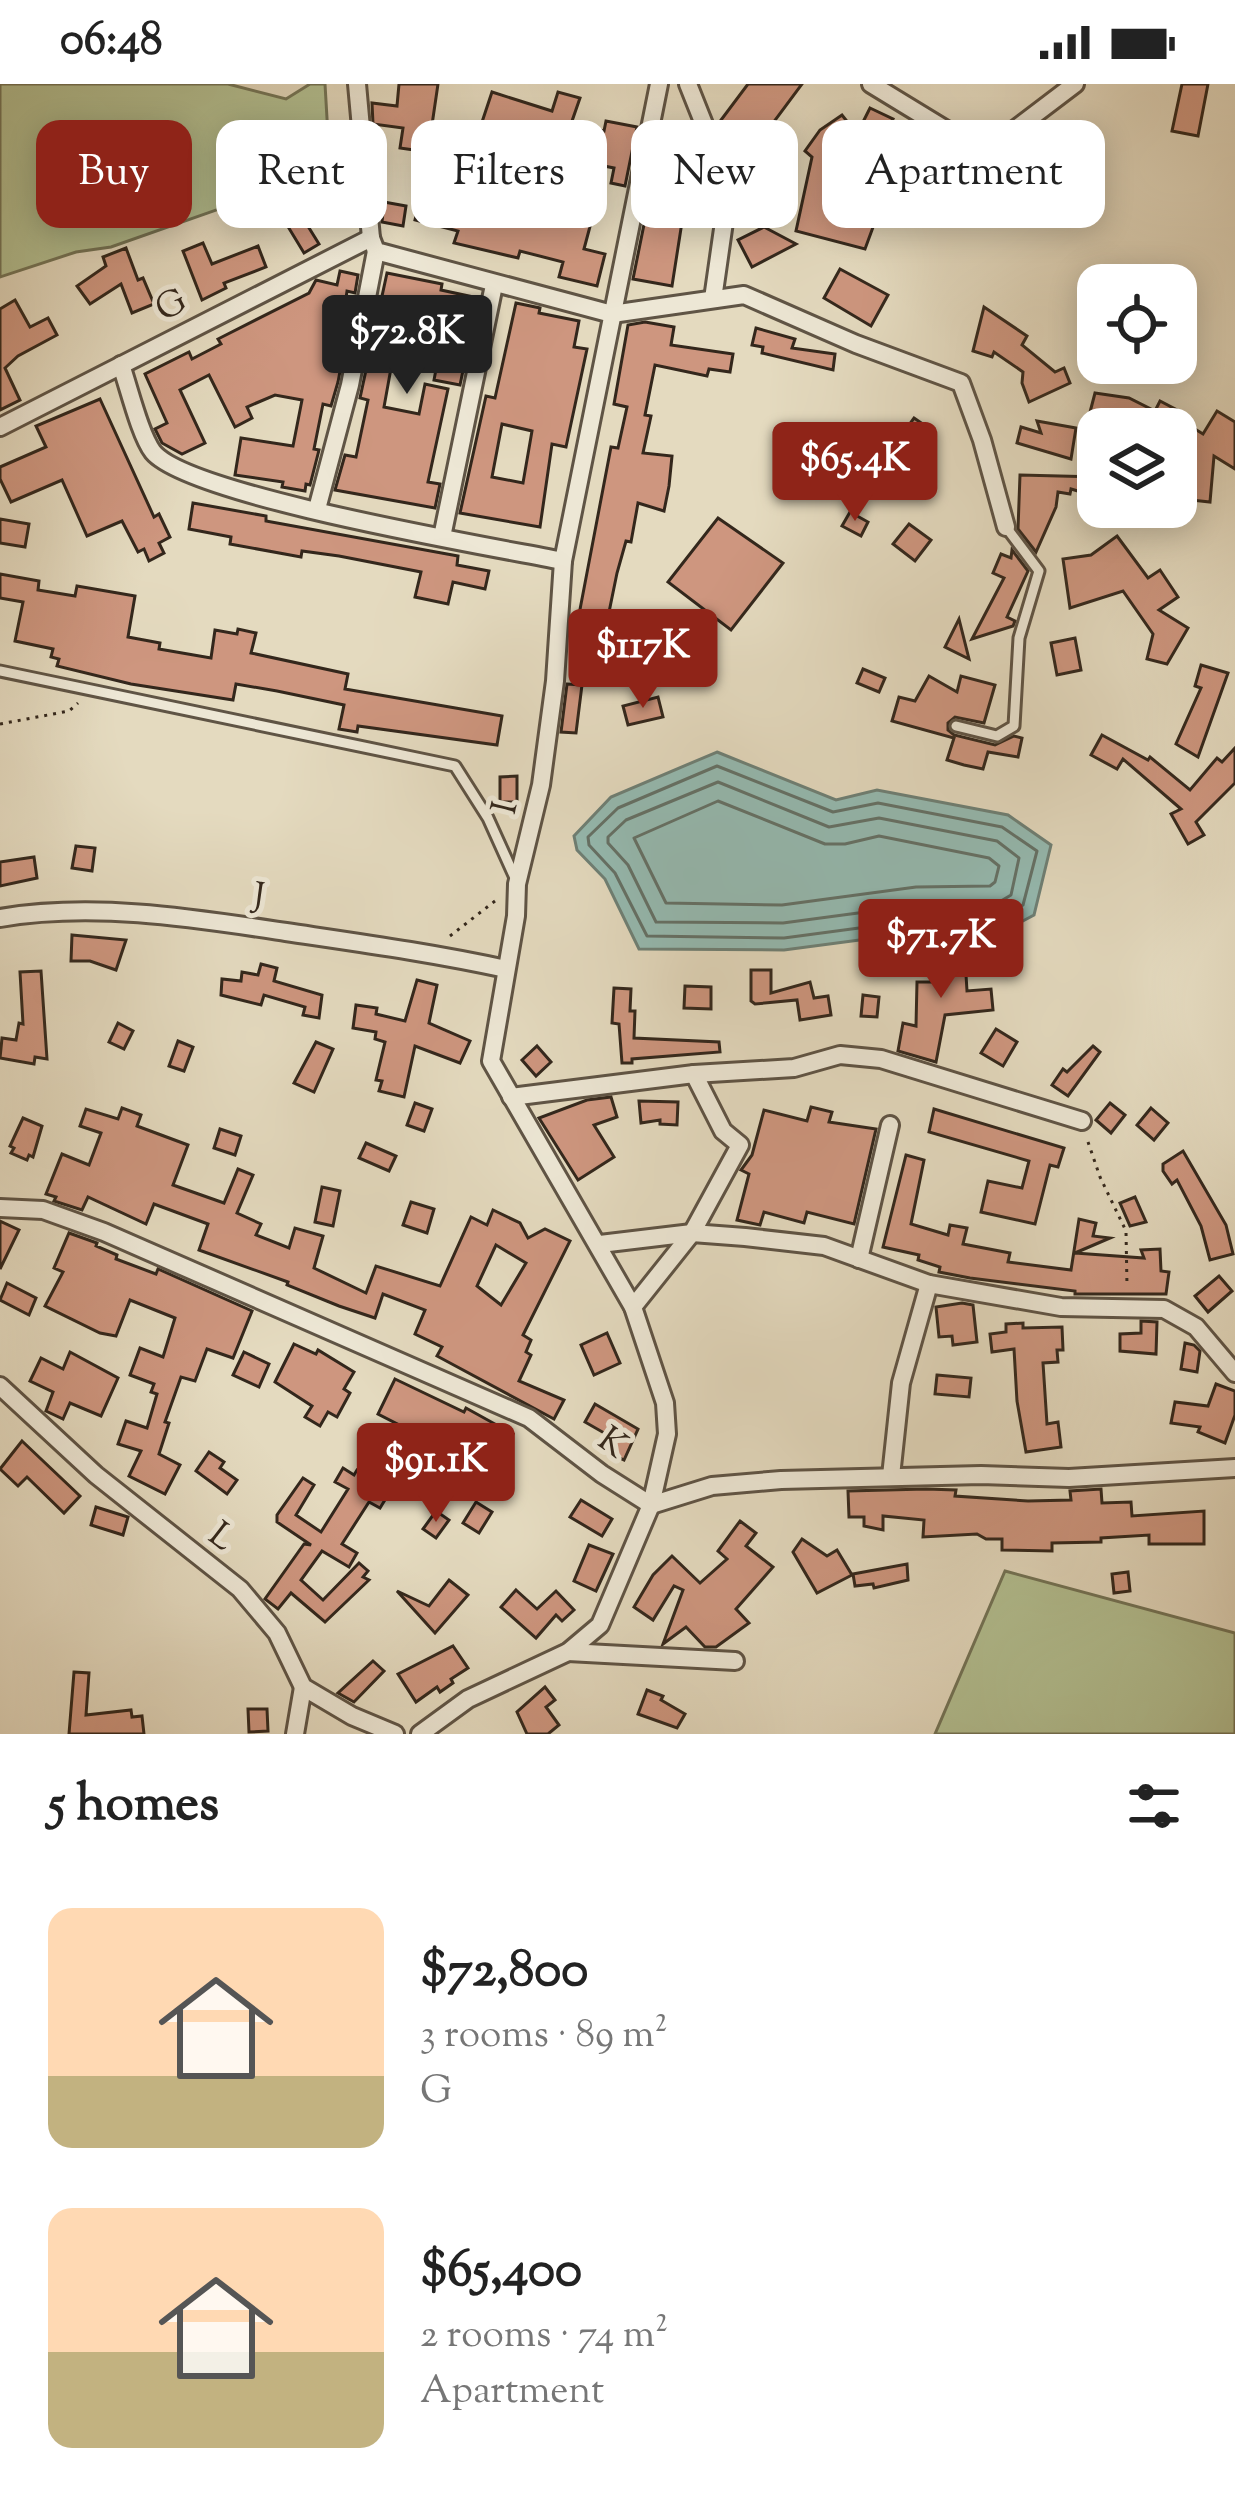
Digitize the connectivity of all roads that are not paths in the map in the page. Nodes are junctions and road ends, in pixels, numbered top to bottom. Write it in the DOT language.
graph roads {
  1 [pos="357,84"];
  2 [pos="658,84"];
  3 [pos="688,84"];
  4 [pos="871,84"];
  5 [pos="1075,84"];
  6 [pos="373,244"];
  7 [pos="494,285"];
  8 [pos="713,299"];
  9 [pos="612,314"];
  10 [pos="121,365"];
  11 [pos="0,427"];
  12 [pos="317,509"];
  13 [pos="1006,527"];
  14 [pos="442,537"];
  15 [pos="563,561"];
  16 [pos="0,671"];
  17 [pos="956,727"];
  18 [pos="518,884"];
  19 [pos="0,918"];
  20 [pos="506,969"];
  21 [pos="694,1074"];
  22 [pos="511,1097"];
  23 [pos="1082,1121"];
  24 [pos="890,1125"];
  25 [pos="0,1208"];
  26 [pos="692,1233"];
  27 [pos="600,1244"];
  28 [pos="859,1259"];
  29 [pos="929,1284"];
  30 [pos="633,1307"];
  31 [pos="1235,1373"];
  32 [pos="0,1386"];
  33 [pos="1235,1468"];
  34 [pos="890,1476"];
  35 [pos="651,1505"];
  36 [pos="568,1652"];
  37 [pos="735,1660"];
  38 [pos="303,1687"];
  39 [pos="295,1734"];
  40 [pos="395,1734"];
  41 [pos="420,1734"];
  1 -- 6 [label="street"];
  2 -- 9 [label="street, I"];
  3 -- 8 [label="street"];
  4 -- 5 [label="street"];
  6 -- 7 [label="street"];
  6 -- 10 [label="street, G"];
  6 -- 12 [label="street"];
  7 -- 9 [label="street"];
  7 -- 14 [label="street"];
  8 -- 9 [label="street"];
  8 -- 13 [label="street"];
  9 -- 15 [label="street, I"];
  10 -- 11 [label="street, G"];
  10 -- 12 [label="street"];
  12 -- 14 [label="street"];
  13 -- 17 [label="lane"];
  14 -- 15 [label="street"];
  15 -- 18 [label="street, I"];
  16 -- 18 [label="lane"];
  18 -- 20 [label="street, I"];
  19 -- 20 [label="street, J"];
  20 -- 22 [label="street, I"];
  21 -- 22 [label="street"];
  21 -- 23 [label="street"];
  21 -- 26 [label="street"];
  22 -- 27 [label="street, I"];
  24 -- 28 [label="street"];
  25 -- 35 [label="street, K"];
  26 -- 27 [label="street"];
  26 -- 28 [label="street"];
  26 -- 30 [label="street"];
  27 -- 30 [label="street, I"];
  28 -- 29 [label="street"];
  29 -- 31 [label="street"];
  29 -- 34 [label="street"];
  30 -- 35 [label="street, I"];
  32 -- 38 [label="street, L"];
  33 -- 34 [label="street"];
  34 -- 35 [label="street"];
  35 -- 36 [label="street, I"];
  36 -- 37 [label="street"];
  36 -- 41 [label="street"];
  38 -- 39 [label="street"];
  38 -- 40 [label="street"];
}
